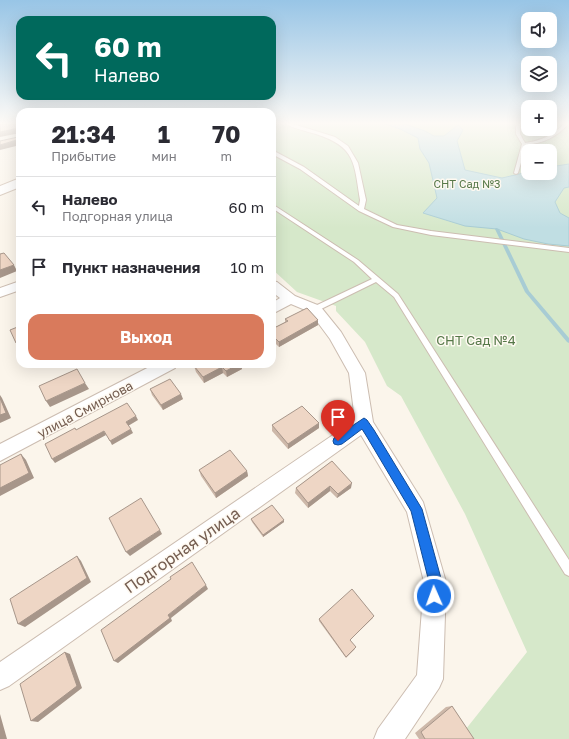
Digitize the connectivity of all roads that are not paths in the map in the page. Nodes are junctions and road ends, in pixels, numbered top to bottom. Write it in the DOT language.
graph roads {
  1 [pos="284,158"];
  2 [pos="353,158"];
  3 [pos="520,158"];
  4 [pos="516,172"];
  5 [pos="16,184"];
  6 [pos="0,191"];
  7 [pos="276,209"];
  8 [pos="361,210"];
  9 [pos="569,250"];
  10 [pos="377,279"];
  11 [pos="16,287"];
  12 [pos="276,288"];
  13 [pos="0,293"];
  14 [pos="290,300"];
  15 [pos="276,307"];
  16 [pos="315,309"];
  17 [pos="161,368"];
  18 [pos="364,423"];
  19 [pos="0,453"];
  20 [pos="569,570"];
  21 [pos="0,677"];
  22 [pos="388,739"];
  1 -- 8 [label="lane"];
  2 -- 8 [label="lane"];
  3 -- 4 [label="lane"];
  5 -- 6 [label="main road"];
  7 -- 10 [label="lane"];
  8 -- 9 [label="lane"];
  10 -- 16 [label="lane"];
  10 -- 20 [label="lane"];
  11 -- 13 [label="street"];
  12 -- 14 [label="street"];
  14 -- 15 [label="street"];
  14 -- 16 [label="street"];
  16 -- 18 [label="street"];
  17 -- 19 [label="street, улица Смирнова"];
  18 -- 21 [label="street, Подгорная улица"];
  18 -- 22 [label="street"];
}
